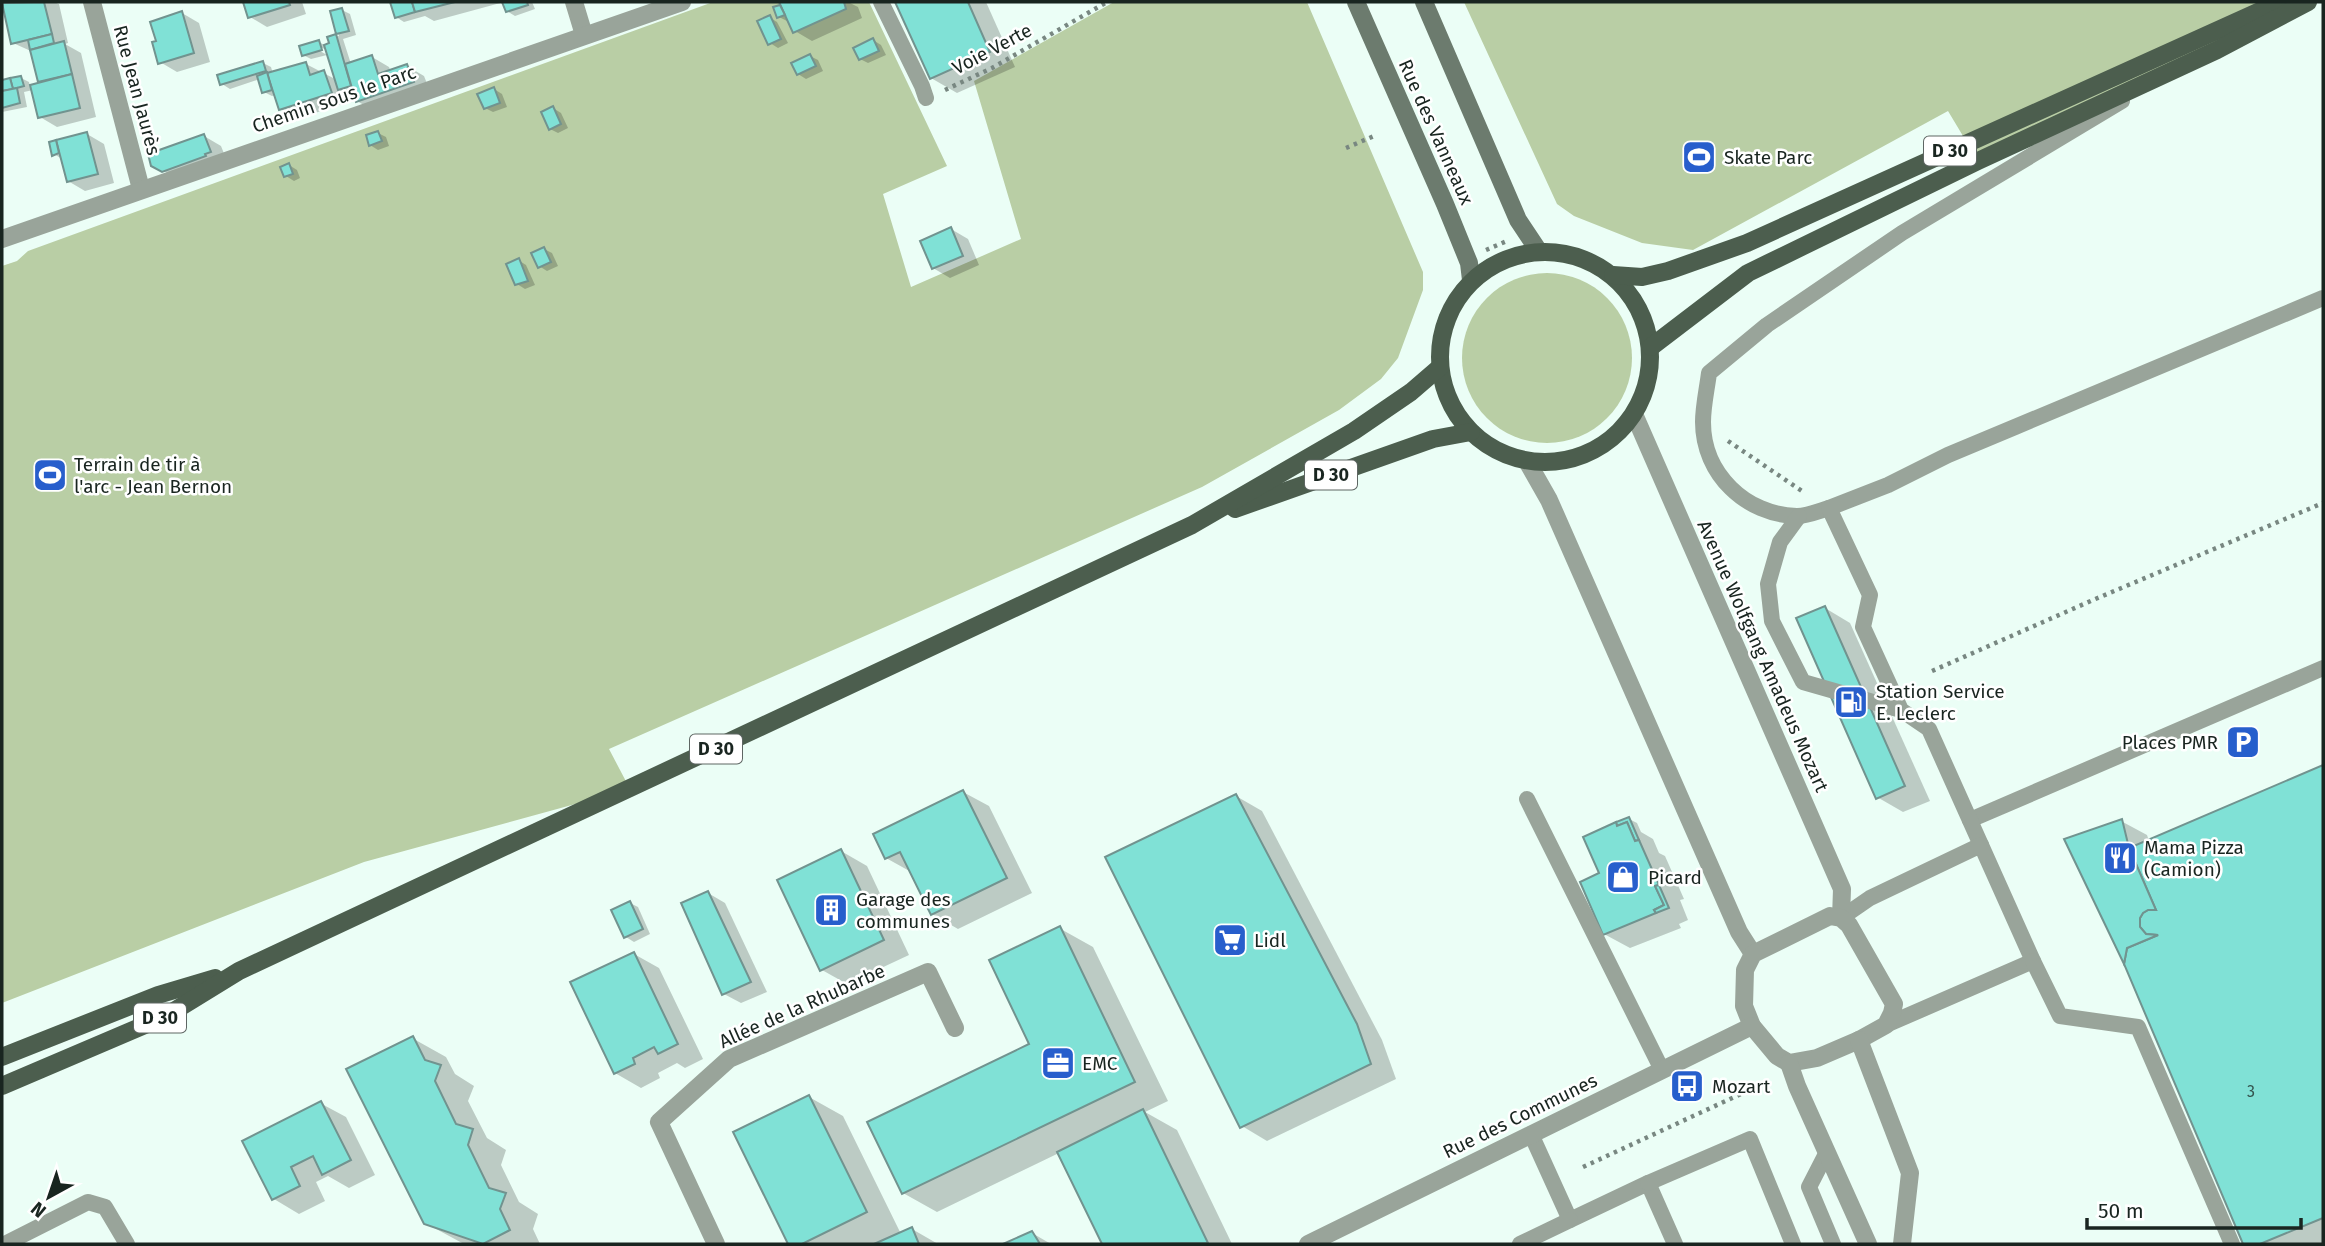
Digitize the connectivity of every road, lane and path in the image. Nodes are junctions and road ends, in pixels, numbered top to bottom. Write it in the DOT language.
graph roads {
  1 [pos="92,2"];
  2 [pos="574,2"];
  3 [pos="682,2"];
  4 [pos="881,2"];
  5 [pos="1107,2"];
  6 [pos="1356,2"];
  7 [pos="1424,2"];
  8 [pos="2280,2"];
  9 [pos="2308,2"];
  10 [pos="584,35"];
  11 [pos="2182,66"];
  12 [pos="926,99"];
  13 [pos="1374,136"];
  14 [pos="1346,148"];
  15 [pos="141,189"];
  16 [pos="2,239"];
  17 [pos="1534,244"];
  18 [pos="1470,272"];
  19 [pos="1614,275"];
  20 [pos="2323,298"];
  21 [pos="1651,347"];
  22 [pos="1440,367"];
  23 [pos="1634,414"];
  24 [pos="1471,432"];
  25 [pos="1719,435"];
  26 [pos="1528,463"];
  27 [pos="2323,503"];
  28 [pos="1829,509"];
  29 [pos="1799,516"];
  30 [pos="1192,525"];
  31 [pos="2323,668"];
  32 [pos="1932,671"];
  33 [pos="1901,710"];
  34 [pos="1527,799"];
  35 [pos="1970,820"];
  36 [pos="1981,845"];
  37 [pos="1840,918"];
  38 [pos="1753,954"];
  39 [pos="2033,961"];
  40 [pos="239,971"];
  41 [pos="1886,1025"];
  42 [pos="1752,1026"];
  43 [pos="955,1028"];
  44 [pos="1859,1040"];
  45 [pos="2,1057"];
  46 [pos="1789,1063"];
  47 [pos="1662,1070"];
  48 [pos="2,1086"];
  49 [pos="1742,1093"];
  50 [pos="1531,1134"];
  51 [pos="1827,1152"];
  52 [pos="1583,1167"];
  53 [pos="1648,1183"];
  54 [pos="1570,1220"];
  55 [pos="5,1244"];
  56 [pos="127,1244"];
  57 [pos="716,1244"];
  58 [pos="1308,1244"];
  59 [pos="1520,1244"];
  60 [pos="1675,1244"];
  61 [pos="1793,1244"];
  62 [pos="1833,1244"];
  63 [pos="1868,1244"];
  64 [pos="1902,1244"];
  65 [pos="2232,1244"];
  1 -- 15 [label="street, Rue Jean Jaurès"];
  2 -- 10 [label="street"];
  3 -- 10 [label="street, Chemin sous le Parc"];
  4 -- 12 [label="lane"];
  5 -- 12 [label="path, Voie Verte"];
  6 -- 18 [label="street, Rue des Vanneaux"];
  7 -- 17 [label="street, Rue des Vanneaux"];
  8 -- 19 [label="main road, D 30"];
  9 -- 11 [label="main road, D 30"];
  10 -- 15 [label="street, Chemin sous le Parc"];
  11 -- 21 [label="main road, D 30"];
  11 -- 29 [label="lane"];
  13 -- 14 [label="path"];
  15 -- 16 [label="street, Chemin sous le Parc"];
  17 -- 18 [label="main road"];
  17 -- 18 [label="path"];
  17 -- 19 [label="main road"];
  18 -- 22 [label="main road"];
  19 -- 21 [label="main road"];
  20 -- 28 [label="lane"];
  21 -- 23 [label="main road"];
  22 -- 24 [label="main road"];
  22 -- 30 [label="main road, D 30"];
  23 -- 26 [label="main road"];
  23 -- 37 [label="street, Avenue Wolfgang Amadeus Mozart"];
  24 -- 26 [label="main road"];
  24 -- 30 [label="main road, D 30"];
  25 -- 28 [label="path"];
  26 -- 38 [label="street"];
  27 -- 32 [label="path"];
  28 -- 29 [label="lane"];
  28 -- 33 [label="lane"];
  29 -- 33 [label="lane"];
  30 -- 40 [label="main road, D 30"];
  31 -- 35 [label="lane"];
  33 -- 35 [label="lane"];
  34 -- 47 [label="lane"];
  35 -- 36 [label="lane"];
  36 -- 37 [label="lane"];
  36 -- 39 [label="lane"];
  37 -- 38 [label="street"];
  37 -- 41 [label="street"];
  38 -- 42 [label="street"];
  39 -- 41 [label="lane"];
  39 -- 65 [label="lane"];
  40 -- 45 [label="main road, D 30"];
  40 -- 48 [label="main road, D 30"];
  41 -- 44 [label="street"];
  42 -- 46 [label="street"];
  42 -- 47 [label="street, Rue des Communes"];
  43 -- 57 [label="street, Allée de la Rhubarbe"];
  44 -- 46 [label="street"];
  44 -- 64 [label="street"];
  46 -- 51 [label="street"];
  47 -- 50 [label="street, Rue des Communes"];
  49 -- 52 [label="path"];
  50 -- 54 [label="lane"];
  50 -- 58 [label="street, Rue des Communes"];
  51 -- 62 [label="lane"];
  51 -- 63 [label="street"];
  53 -- 54 [label="lane"];
  53 -- 60 [label="lane"];
  53 -- 61 [label="lane"];
  54 -- 59 [label="lane"];
  55 -- 56 [label="lane"];
}
